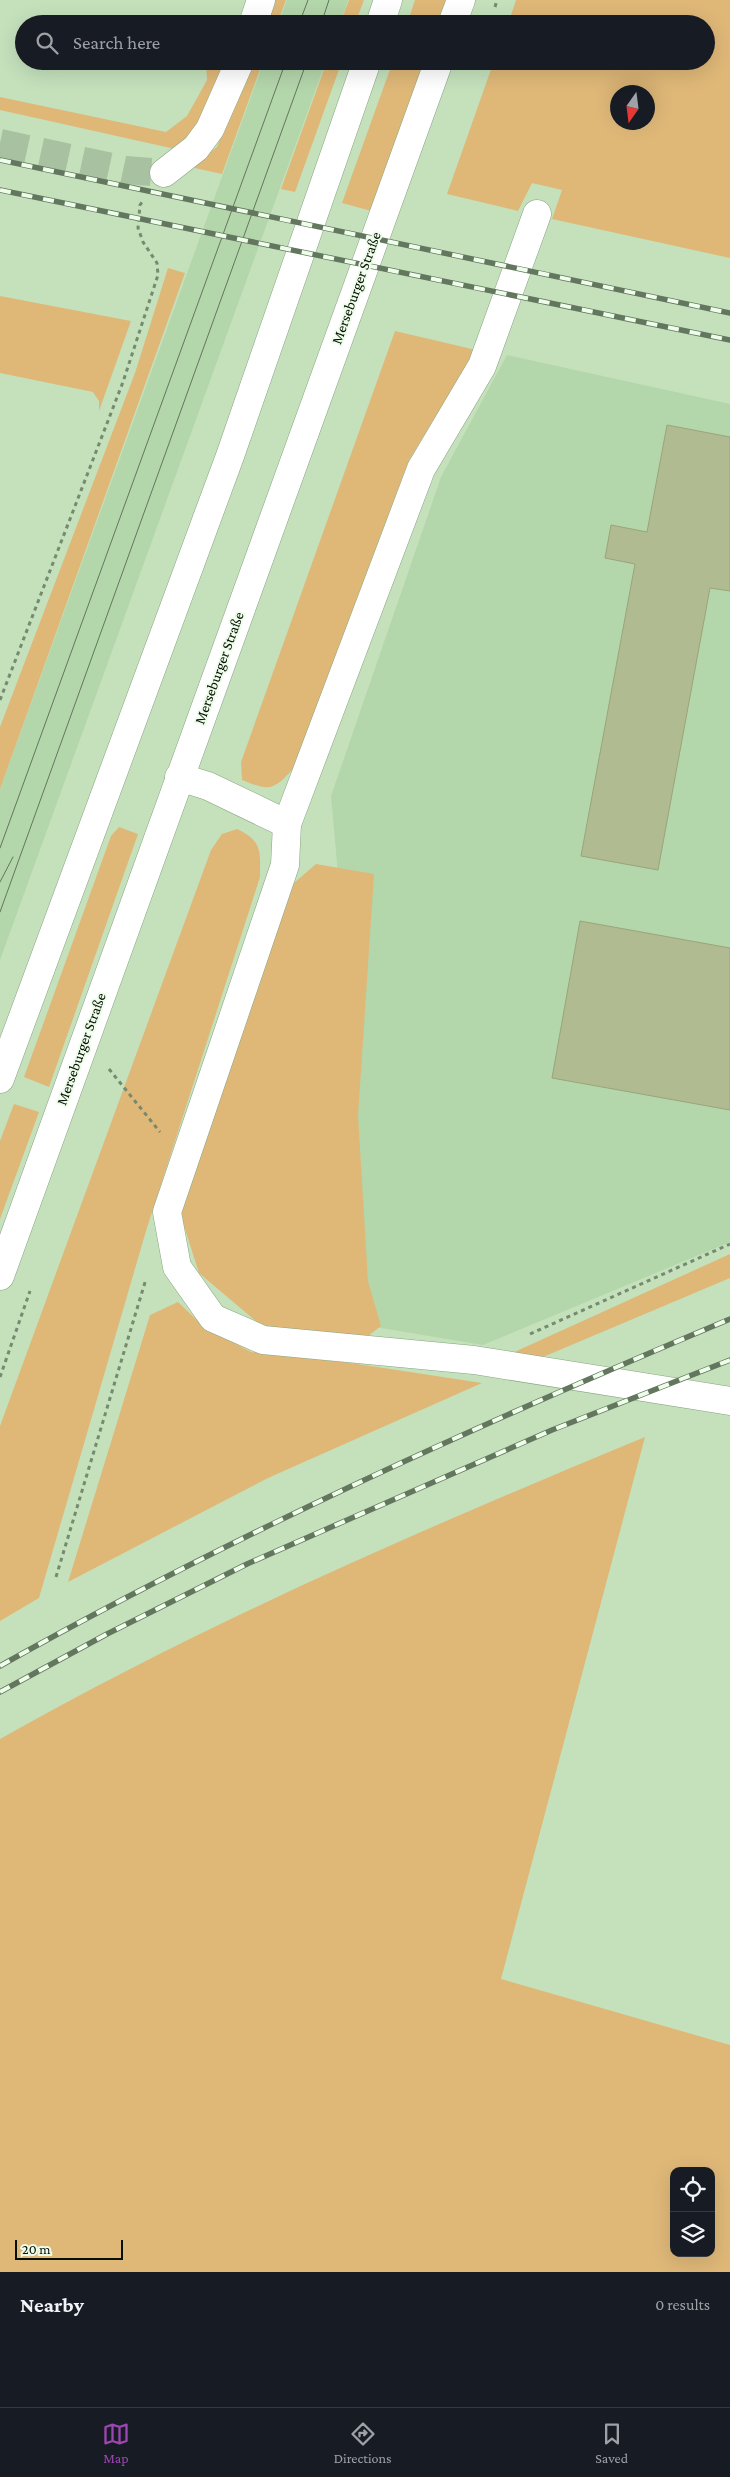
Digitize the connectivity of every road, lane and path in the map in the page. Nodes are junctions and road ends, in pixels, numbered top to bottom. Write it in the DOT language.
graph roads {
  1 [pos="261,0"];
  2 [pos="388,0"];
  3 [pos="461,0"];
  4 [pos="256,15"];
  5 [pos="383,15"];
  6 [pos="455,15"];
  7 [pos="236,70"];
  8 [pos="364,70"];
  9 [pos="436,70"];
  10 [pos="164,173"];
  11 [pos="537,214"];
  12 [pos="0,700"];
  13 [pos="179,777"];
  14 [pos="287,824"];
  15 [pos="109,1068"];
  16 [pos="0,1079"];
  17 [pos="184,1162"];
  18 [pos="730,1244"];
  19 [pos="0,1276"];
  20 [pos="147,1277"];
  21 [pos="527,1336"];
  22 [pos="730,1401"];
  23 [pos="56,1577"];
  1 -- 4 [label="main road"];
  2 -- 5 [label="main road"];
  3 -- 6 [label="main road"];
  7 -- 10 [label="main road"];
  8 -- 16 [label="main road"];
  9 -- 13 [label="main road, Merseburger Straße"];
  10 -- 12 [label="path"];
  11 -- 14 [label="main road"];
  13 -- 14 [label="main road"];
  13 -- 19 [label="main road, Merseburger Straße"];
  14 -- 17 [label="main road"];
  15 -- 17 [label="path"];
  17 -- 22 [label="main road"];
  18 -- 21 [label="path"];
  20 -- 23 [label="path"];
}
